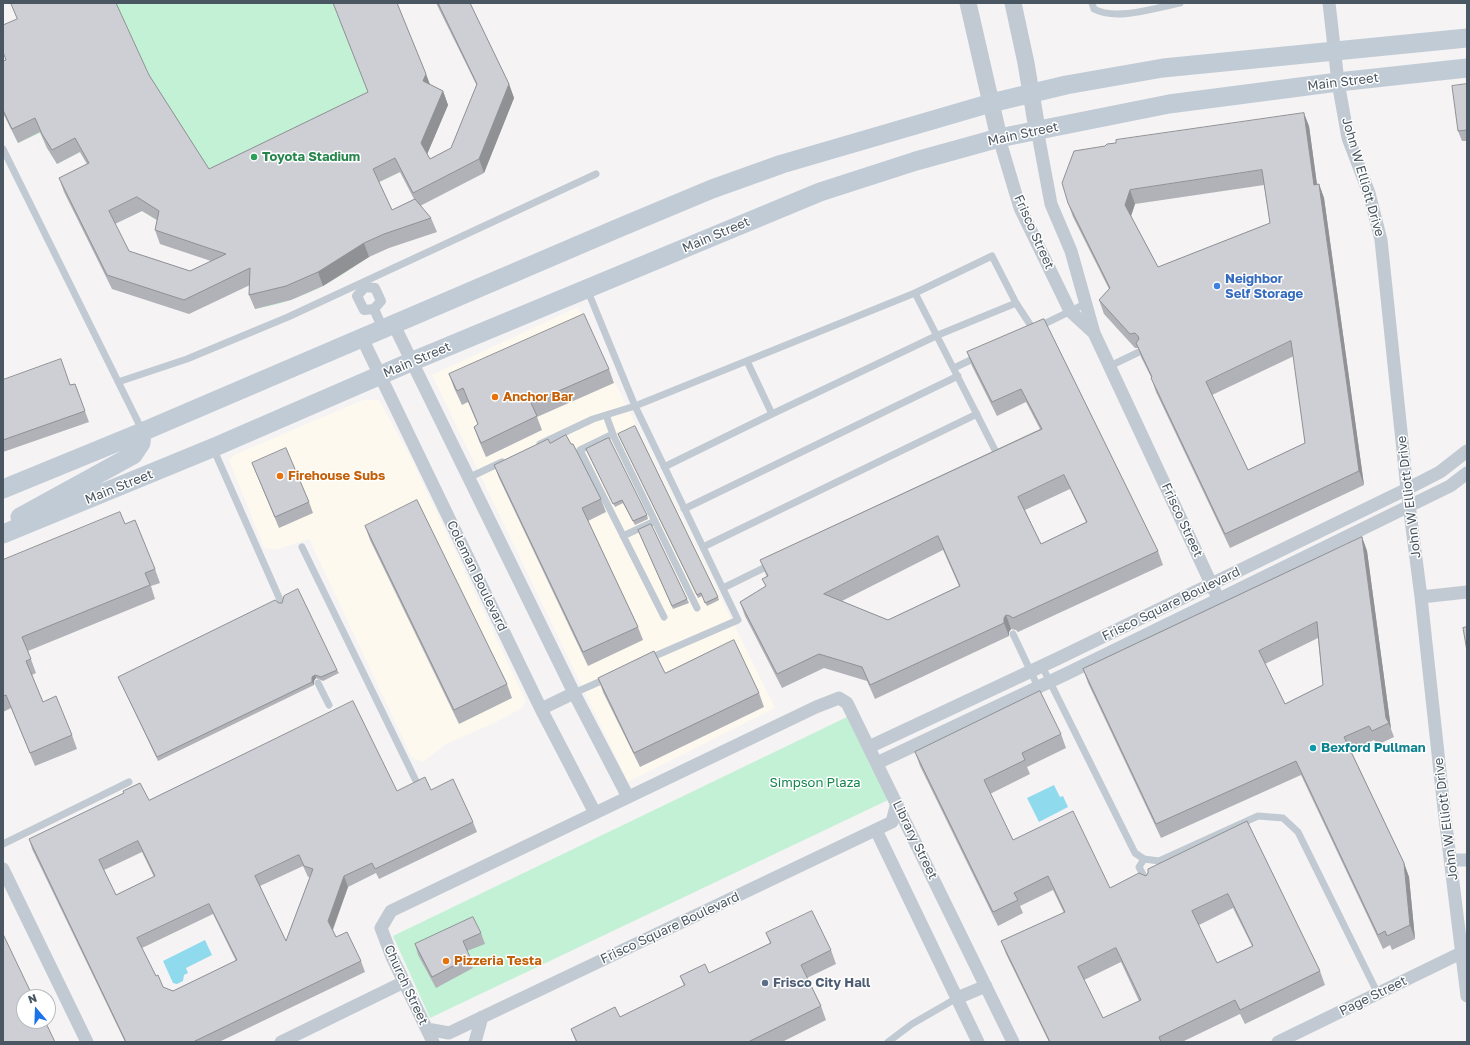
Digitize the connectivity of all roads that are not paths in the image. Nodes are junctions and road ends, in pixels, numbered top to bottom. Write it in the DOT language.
graph roads {
  1 [pos="968,3"];
  2 [pos="1013,3"];
  3 [pos="1092,3"];
  4 [pos="1180,3"];
  5 [pos="1329,3"];
  6 [pos="1467,38"];
  7 [pos="1334,52"];
  8 [pos="1467,68"];
  9 [pos="1338,82"];
  10 [pos="1031,92"];
  11 [pos="991,103"];
  12 [pos="1038,130"];
  13 [pos="1000,138"];
  14 [pos="3,149"];
  15 [pos="596,174"];
  16 [pos="364,285"];
  17 [pos="587,289"];
  18 [pos="915,293"];
  19 [pos="1016,302"];
  20 [pos="1087,303"];
  21 [pos="374,310"];
  22 [pos="1070,311"];
  23 [pos="389,327"];
  24 [pos="1094,333"];
  25 [pos="938,335"];
  26 [pos="362,338"];
  27 [pos="987,352"];
  28 [pos="1139,352"];
  29 [pos="413,361"];
  30 [pos="747,361"];
  31 [pos="1110,366"];
  32 [pos="954,368"];
  33 [pos="380,375"];
  34 [pos="958,376"];
  35 [pos="118,382"];
  36 [pos="635,406"];
  37 [pos="772,414"];
  38 [pos="977,414"];
  39 [pos="606,415"];
  40 [pos="142,432"];
  41 [pos="613,434"];
  42 [pos="213,448"];
  43 [pos="529,449"];
  44 [pos="1467,451"];
  45 [pos="990,458"];
  46 [pos="508,459"];
  47 [pos="664,467"];
  48 [pos="1467,473"];
  49 [pos="470,477"];
  50 [pos="3,489"];
  51 [pos="1407,489"];
  52 [pos="1409,506"];
  53 [pos="684,508"];
  54 [pos="655,521"];
  55 [pos="3,530"];
  56 [pos="3,534"];
  57 [pos="623,536"];
  58 [pos="703,547"];
  59 [pos="302,548"];
  60 [pos="778,562"];
  61 [pos="1212,584"];
  62 [pos="722,588"];
  63 [pos="1467,592"];
  64 [pos="1421,597"];
  65 [pos="1218,599"];
  66 [pos="281,602"];
  67 [pos="697,608"];
  68 [pos="664,617"];
  69 [pos="1013,634"];
  70 [pos="638,664"];
  71 [pos="1036,669"];
  72 [pos="616,674"];
  73 [pos="1050,681"];
  74 [pos="318,683"];
  75 [pos="1038,687"];
  76 [pos="574,693"];
  77 [pos="329,705"];
  78 [pos="541,709"];
  79 [pos="869,747"];
  80 [pos="877,763"];
  81 [pos="416,781"];
  82 [pos="129,782"];
  83 [pos="628,797"];
  84 [pos="897,803"];
  85 [pos="595,813"];
  86 [pos="876,830"];
  87 [pos="3,844"];
  88 [pos="1144,859"];
  89 [pos="1451,860"];
  90 [pos="1467,860"];
  91 [pos="3,869"];
  92 [pos="1149,885"];
  93 [pos="7,886"];
  94 [pos="1464,952"];
  95 [pos="404,982"];
  96 [pos="986,986"];
  97 [pos="1378,994"];
  98 [pos="1467,996"];
  99 [pos="957,998"];
  100 [pos="482,1017"];
  101 [pos="427,1029"];
  102 [pos="87,1042"];
  103 [pos="281,1042"];
  104 [pos="433,1042"];
  105 [pos="475,1042"];
  106 [pos="888,1042"];
  107 [pos="978,1042"];
  108 [pos="1013,1042"];
  109 [pos="1278,1042"];
  1 -- 11 [label="street, Frisco Street"];
  2 -- 10 [label="street, Frisco Street"];
  3 -- 4 [label="lane"];
  5 -- 7 [label="street, John W Elliott Drive"];
  6 -- 7 [label="main road"];
  7 -- 9 [label="street, John W Elliott Drive"];
  7 -- 10 [label="main road"];
  8 -- 9 [label="main road, Main Street"];
  9 -- 12 [label="main road, Main Street"];
  9 -- 51 [label="street, John W Elliott Drive"];
  10 -- 11 [label="main road"];
  10 -- 12 [label="street, Frisco Street"];
  11 -- 13 [label="street, Frisco Street"];
  11 -- 23 [label="main road"];
  12 -- 13 [label="main road, Main Street"];
  12 -- 20 [label="street, Frisco Street"];
  13 -- 17 [label="main road, Main Street"];
  13 -- 22 [label="street, Frisco Street"];
  14 -- 35 [label="lane"];
  15 -- 16 [label="lane"];
  16 -- 21 [label="street"];
  16 -- 21 [label="street"];
  16 -- 35 [label="lane"];
  17 -- 29 [label="main road, Main Street"];
  17 -- 36 [label="lane"];
  18 -- 19 [label="lane"];
  18 -- 25 [label="lane"];
  18 -- 30 [label="lane"];
  19 -- 22 [label="lane"];
  19 -- 25 [label="lane"];
  20 -- 22 [label="lane"];
  20 -- 24 [label="street, Frisco Street"];
  21 -- 23 [label="street"];
  22 -- 24 [label="street, Frisco Street"];
  23 -- 26 [label="main road"];
  23 -- 29 [label="street"];
  24 -- 31 [label="street, Frisco Street"];
  25 -- 32 [label="lane"];
  25 -- 37 [label="lane"];
  26 -- 33 [label="street, Coleman Boulevard"];
  26 -- 40 [label="main road"];
  27 -- 32 [label="lane"];
  28 -- 31 [label="lane"];
  29 -- 33 [label="main road, Main Street"];
  29 -- 49 [label="street"];
  30 -- 36 [label="lane"];
  30 -- 37 [label="lane"];
  31 -- 61 [label="street, Frisco Street"];
  32 -- 34 [label="lane"];
  33 -- 42 [label="main road, Main Street"];
  33 -- 78 [label="street, Coleman Boulevard"];
  34 -- 38 [label="lane"];
  34 -- 53 [label="lane"];
  35 -- 40 [label="lane"];
  36 -- 39 [label="lane"];
  36 -- 47 [label="lane"];
  37 -- 47 [label="lane"];
  38 -- 45 [label="lane"];
  38 -- 58 [label="lane"];
  39 -- 41 [label="lane"];
  39 -- 43 [label="lane"];
  40 -- 50 [label="main road"];
  40 -- 55 [label="main road"];
  41 -- 54 [label="lane"];
  41 -- 57 [label="lane"];
  42 -- 56 [label="main road, Main Street"];
  42 -- 66 [label="lane"];
  44 -- 51 [label="street, Frisco Square Boulevard"];
  46 -- 49 [label="lane"];
  47 -- 53 [label="lane"];
  48 -- 52 [label="street, Frisco Square Boulevard"];
  49 -- 76 [label="street"];
  51 -- 52 [label="street, John W Elliott Drive"];
  51 -- 61 [label="street, Frisco Square Boulevard"];
  52 -- 64 [label="street, John W Elliott Drive"];
  52 -- 65 [label="street, Frisco Square Boulevard"];
  53 -- 58 [label="lane"];
  54 -- 57 [label="lane"];
  54 -- 67 [label="lane"];
  57 -- 68 [label="lane"];
  58 -- 62 [label="lane"];
  59 -- 81 [label="lane"];
  60 -- 62 [label="lane"];
  61 -- 65 [label="street, Frisco Street"];
  61 -- 71 [label="street, Frisco Square Boulevard"];
  62 -- 70 [label="lane"];
  63 -- 64 [label="street"];
  64 -- 89 [label="street, John W Elliott Drive"];
  65 -- 73 [label="street, Frisco Square Boulevard"];
  69 -- 71 [label="lane"];
  71 -- 73 [label="lane"];
  71 -- 75 [label="lane"];
  71 -- 79 [label="street, Frisco Square Boulevard"];
  72 -- 76 [label="lane"];
  73 -- 75 [label="street, Frisco Square Boulevard"];
  73 -- 88 [label="lane"];
  74 -- 77 [label="lane"];
  75 -- 80 [label="street, Frisco Square Boulevard"];
  76 -- 78 [label="street"];
  76 -- 83 [label="street"];
  78 -- 85 [label="street, Coleman Boulevard"];
  79 -- 80 [label="street, Library Street"];
  79 -- 83 [label="street, Library Street"];
  80 -- 84 [label="street, Library Street"];
  82 -- 87 [label="lane"];
  83 -- 85 [label="street"];
  84 -- 86 [label="street, Frisco Square Boulevard"];
  84 -- 96 [label="street, Library Street"];
  85 -- 95 [label="street, Church Street"];
  86 -- 99 [label="street"];
  86 -- 100 [label="street, Frisco Square Boulevard"];
  88 -- 92 [label="lane"];
  88 -- 97 [label="lane"];
  89 -- 90 [label="street"];
  89 -- 94 [label="street, John W Elliott Drive"];
  91 -- 93 [label="street"];
  93 -- 102 [label="street"];
  94 -- 97 [label="street, Page Street"];
  94 -- 98 [label="street, John W Elliott Drive"];
  95 -- 101 [label="street, Church Street"];
  95 -- 103 [label="street"];
  96 -- 99 [label="street"];
  96 -- 108 [label="street, Library Street"];
  97 -- 109 [label="street, Page Street"];
  99 -- 106 [label="lane"];
  99 -- 107 [label="street"];
  100 -- 101 [label="street, Frisco Square Boulevard"];
  100 -- 105 [label="street"];
  101 -- 104 [label="street, Church Street"];
}
